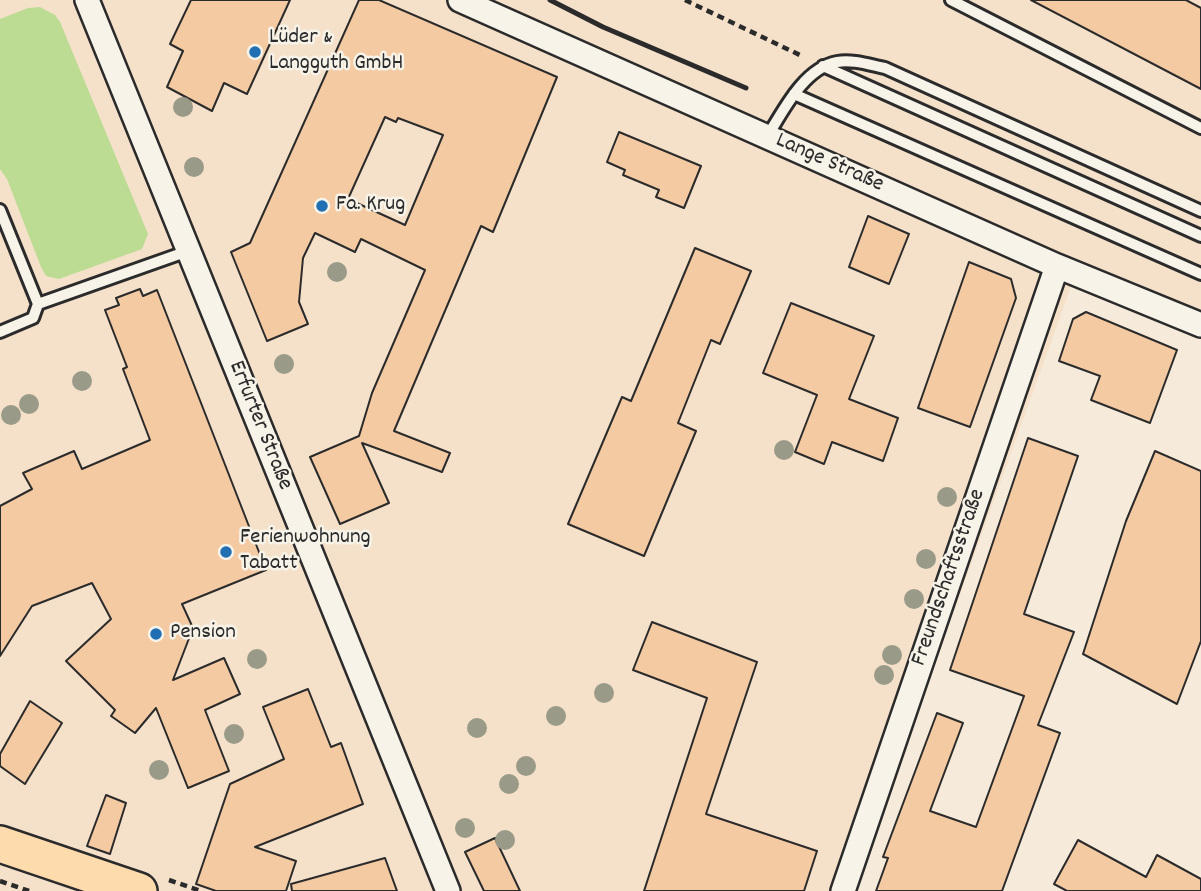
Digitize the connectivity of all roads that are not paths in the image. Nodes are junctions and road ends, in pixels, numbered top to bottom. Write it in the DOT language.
graph roads {
  1 [pos="87,0"];
  2 [pos="460,0"];
  3 [pos="951,0"];
  4 [pos="823,66"];
  5 [pos="794,94"];
  6 [pos="1201,128"];
  7 [pos="768,137"];
  8 [pos="0,210"];
  9 [pos="1201,211"];
  10 [pos="1201,236"];
  11 [pos="188,251"];
  12 [pos="1057,266"];
  13 [pos="1201,274"];
  14 [pos="38,304"];
  15 [pos="1201,325"];
  16 [pos="0,332"];
  17 [pos="0,844"];
  18 [pos="139,891"];
  19 [pos="448,891"];
  20 [pos="843,891"];
  1 -- 11 [label="street, Erfurter Straße"];
  2 -- 7 [label="street, Lange Straße"];
  3 -- 6 [label="lane"];
  4 -- 5 [label="lane"];
  4 -- 9 [label="lane"];
  4 -- 10 [label="lane"];
  5 -- 7 [label="lane"];
  5 -- 13 [label="lane"];
  7 -- 12 [label="street, Lange Straße"];
  8 -- 14 [label="lane"];
  11 -- 14 [label="lane"];
  11 -- 19 [label="street, Erfurter Straße"];
  12 -- 15 [label="street, Lange Straße"];
  12 -- 20 [label="street, Freundschaftsstraße"];
  14 -- 16 [label="lane"];
  17 -- 18 [label="main road"];
}
